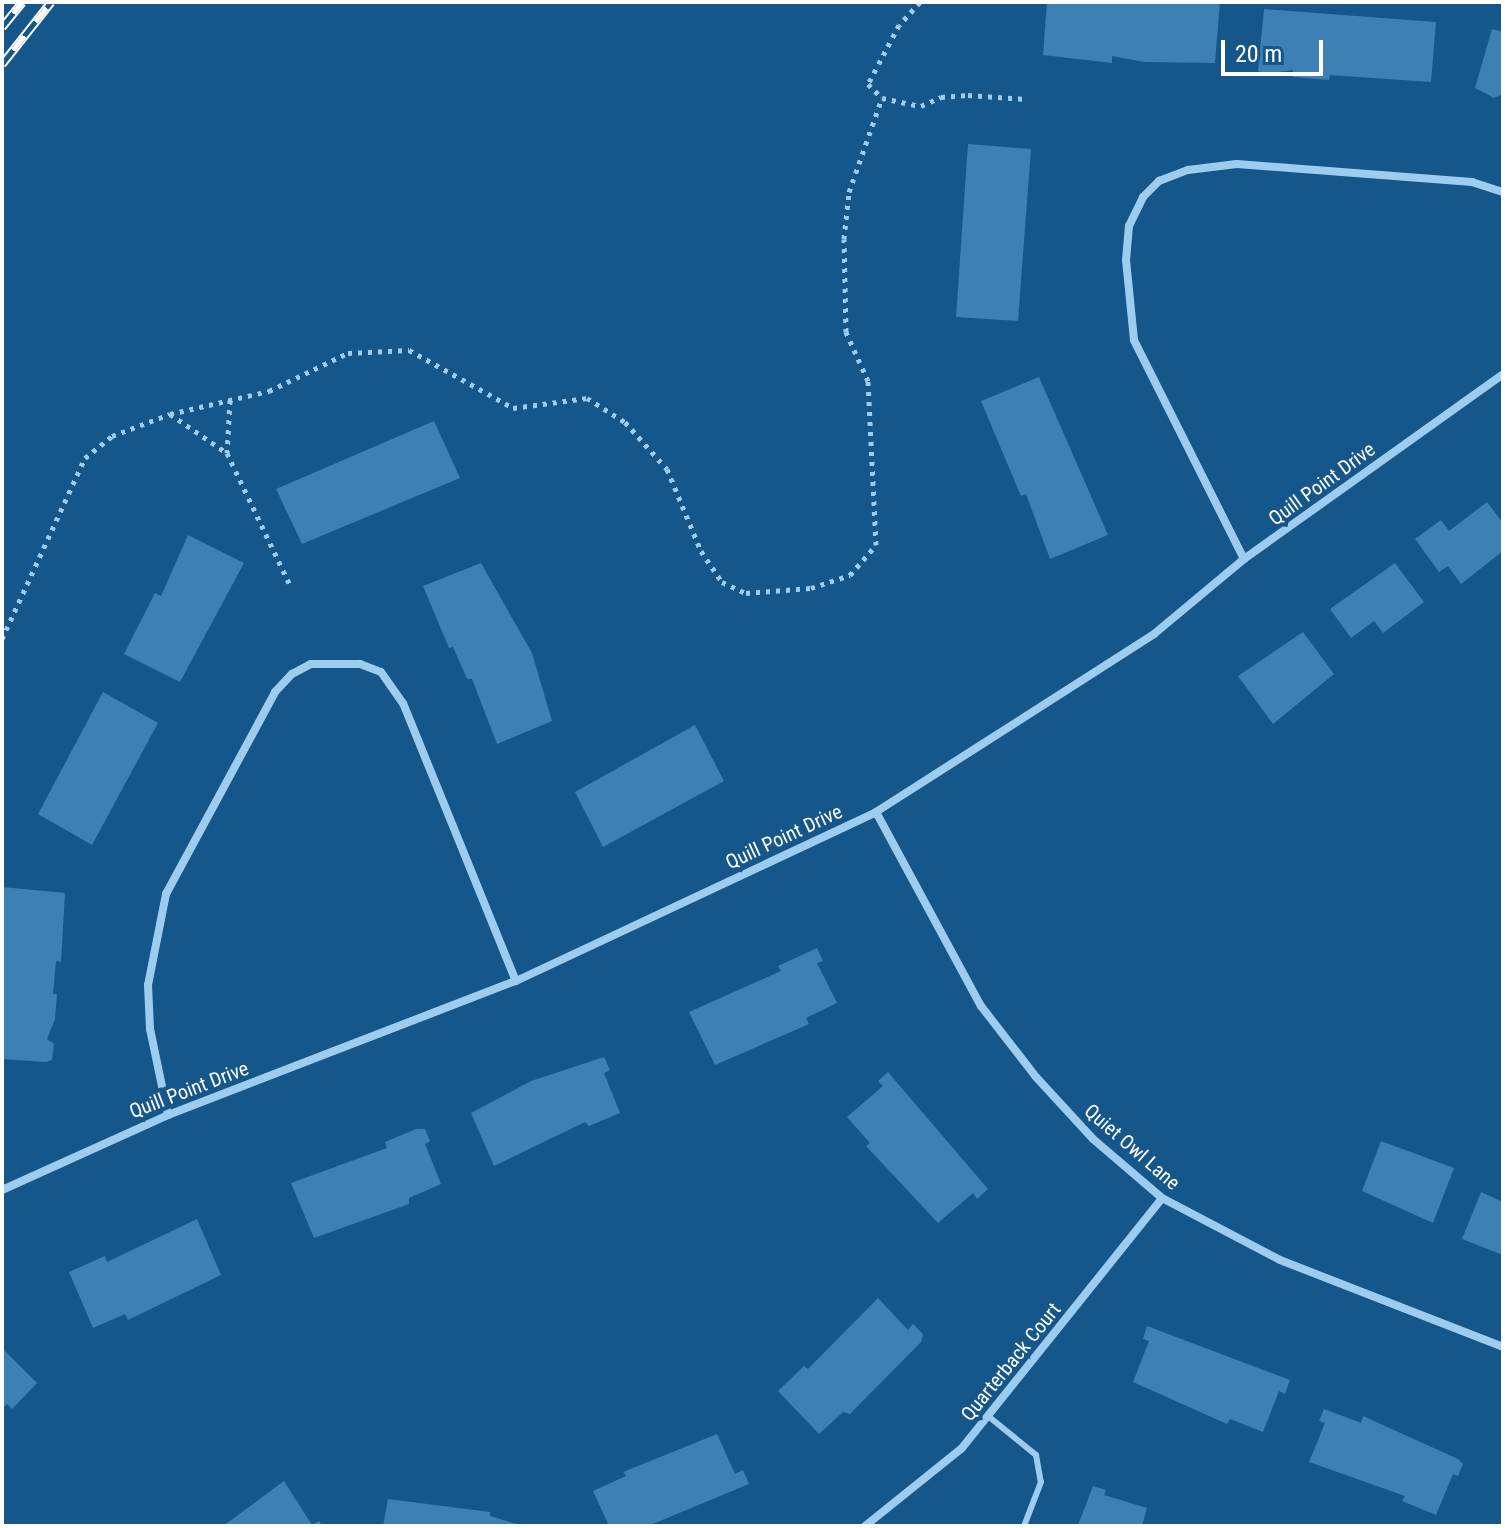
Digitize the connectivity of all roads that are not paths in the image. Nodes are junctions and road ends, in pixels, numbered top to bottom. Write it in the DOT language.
graph roads {
  1 [pos="1503,192"];
  2 [pos="1503,374"];
  3 [pos="1244,559"];
  4 [pos="876,812"];
  5 [pos="516,981"];
  6 [pos="168,1115"];
  7 [pos="2,1190"];
  8 [pos="1162,1198"];
  9 [pos="1503,1347"];
  10 [pos="988,1416"];
  11 [pos="865,1526"];
  12 [pos="1024,1526"];
  1 -- 3 [label="street"];
  2 -- 3 [label="street, Quill Point Drive"];
  3 -- 4 [label="street, Quill Point Drive"];
  4 -- 5 [label="street, Quill Point Drive"];
  4 -- 8 [label="street, Quiet Owl Lane"];
  5 -- 6 [label="street, Quill Point Drive"];
  5 -- 6 [label="street"];
  6 -- 7 [label="street, Quill Point Drive"];
  8 -- 9 [label="street, Quiet Owl Lane"];
  8 -- 10 [label="street, Quarterback Court"];
  10 -- 11 [label="street, Quarterback Court"];
  10 -- 12 [label="lane"];
}
